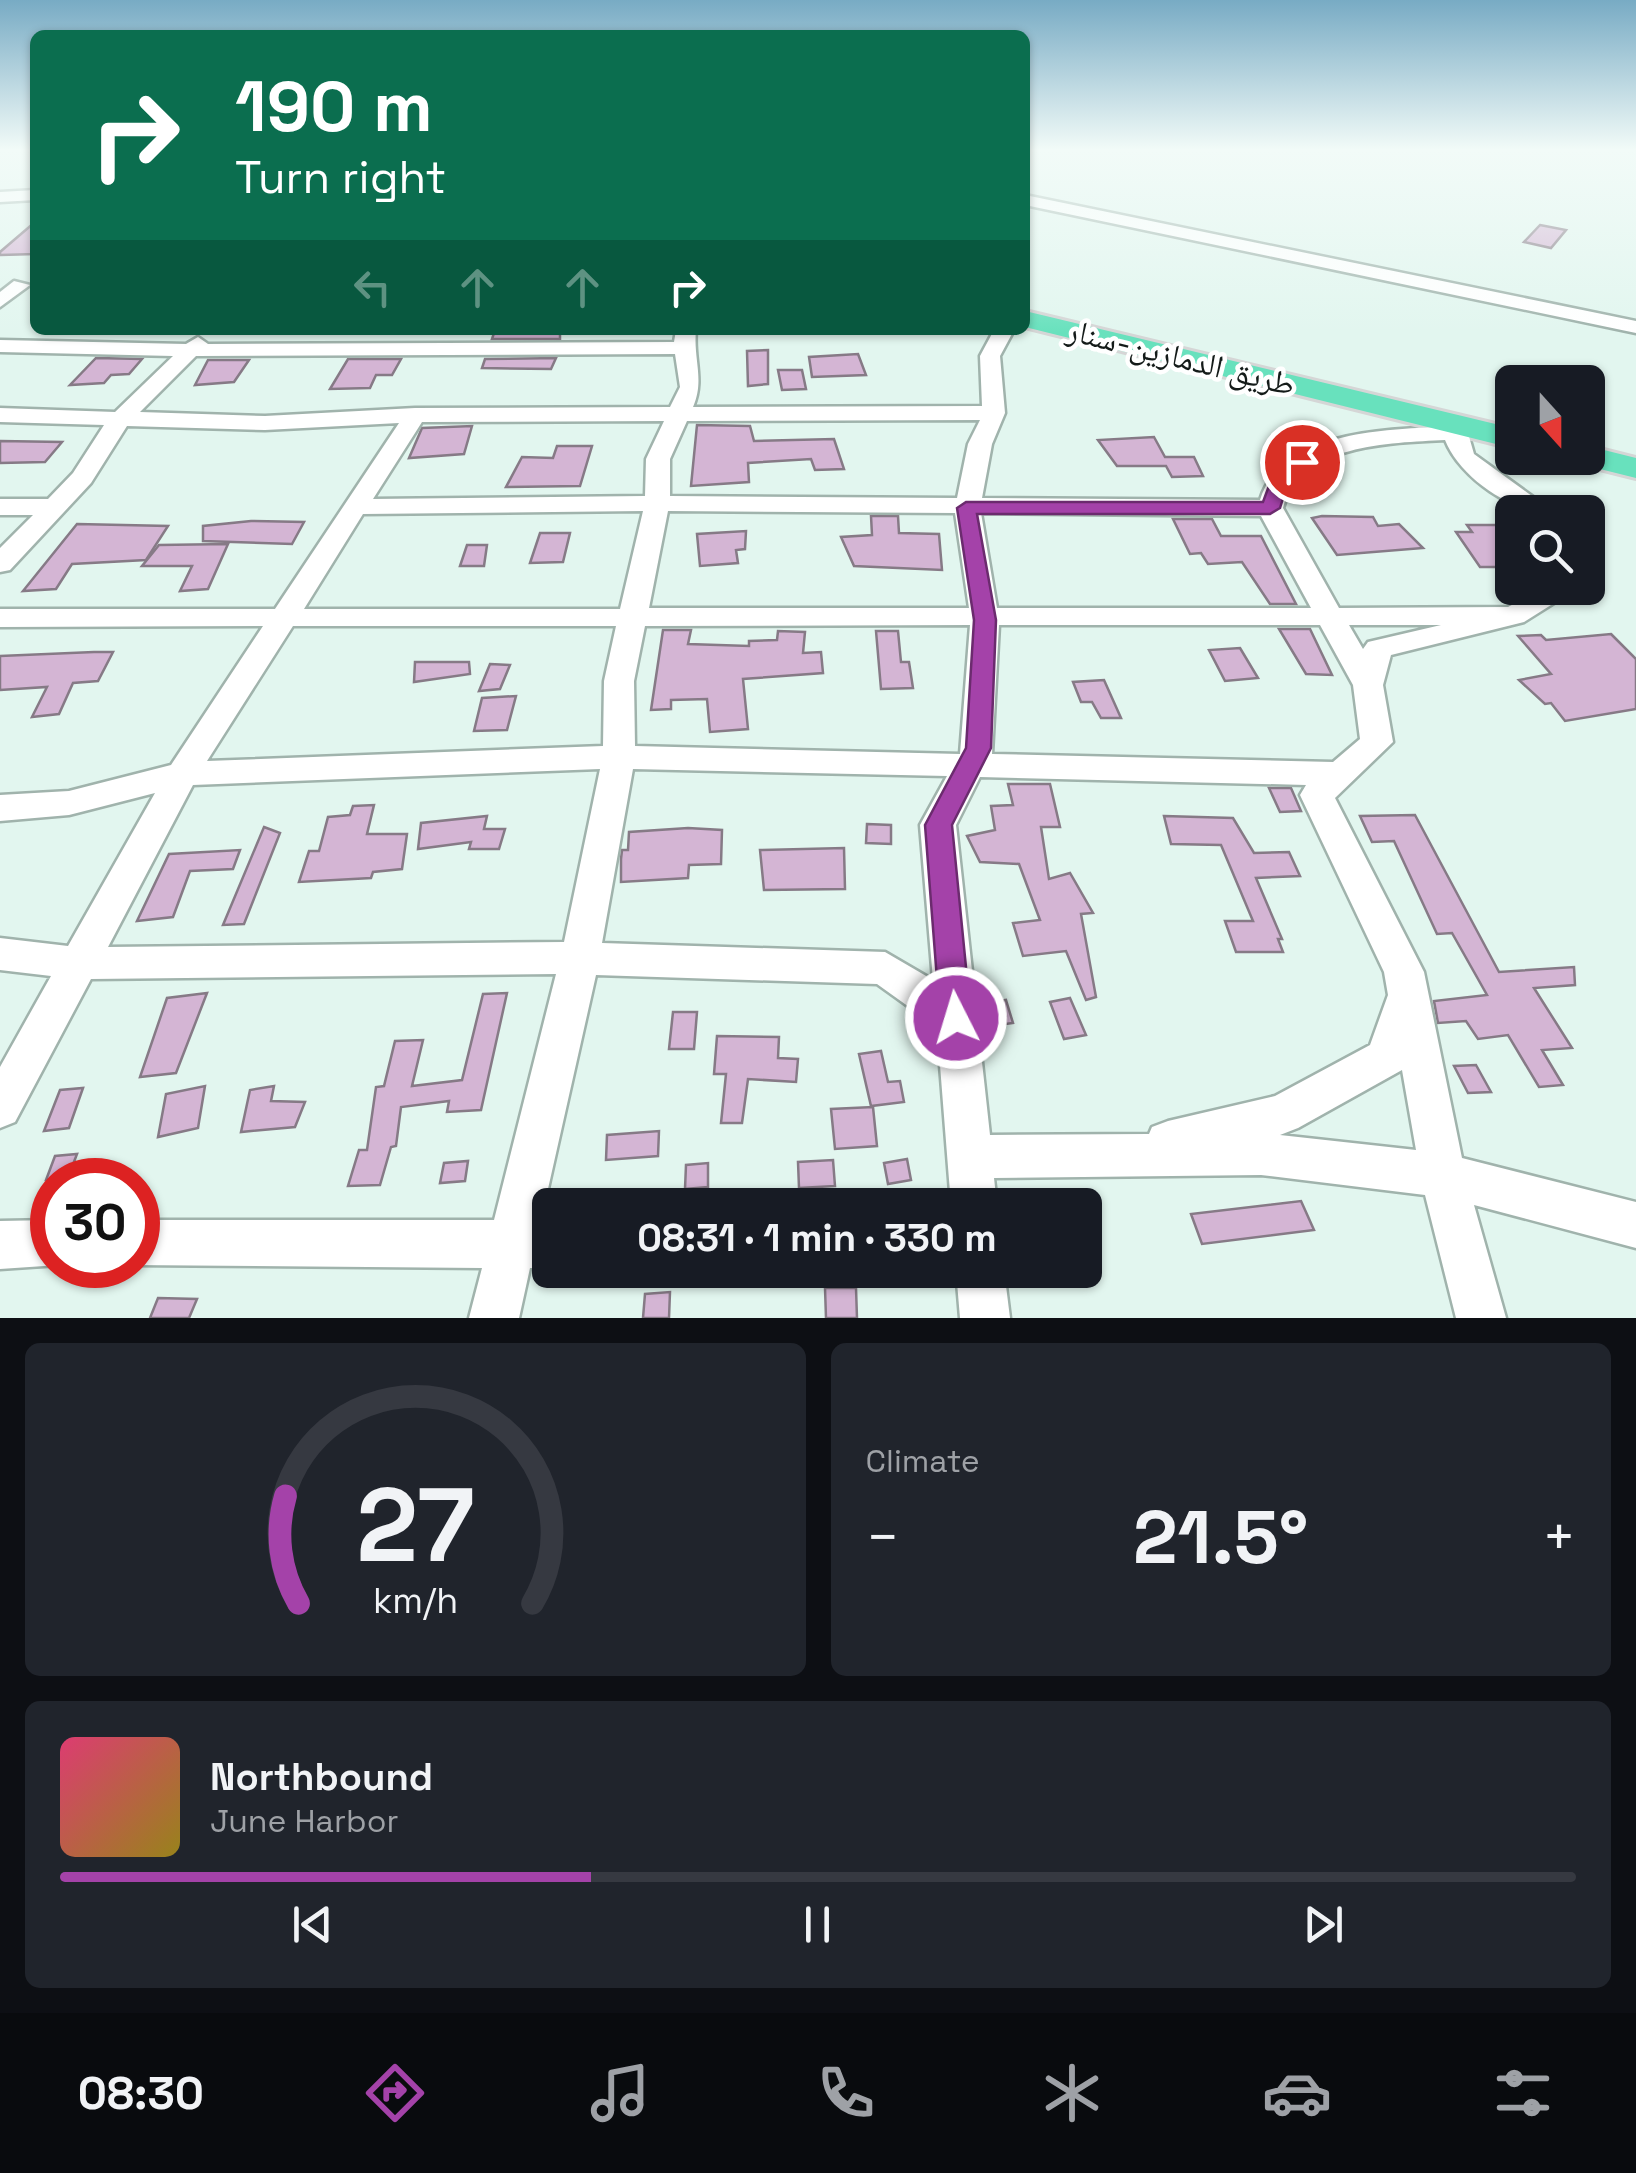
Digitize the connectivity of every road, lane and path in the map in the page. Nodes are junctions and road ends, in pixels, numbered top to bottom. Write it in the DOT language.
graph roads {
  1 [pos="1076,211"];
  2 [pos="21,285"];
  3 [pos="0,302"];
  4 [pos="1030,320"];
  5 [pos="1636,327"];
  6 [pos="206,335"];
  7 [pos="1001,335"];
  8 [pos="685,339"];
  9 [pos="0,346"];
  10 [pos="192,350"];
  11 [pos="682,412"];
  12 [pos="994,413"];
  13 [pos="0,415"];
  14 [pos="415,415"];
  15 [pos="119,420"];
  16 [pos="1455,429"];
  17 [pos="1495,435"];
  18 [pos="1605,460"];
  19 [pos="1636,468"];
  20 [pos="1517,495"];
  21 [pos="657,503"];
  22 [pos="0,507"];
  23 [pos="54,507"];
  24 [pos="352,507"];
  25 [pos="966,508"];
  26 [pos="1270,508"];
  27 [pos="0,564"];
  28 [pos="1534,605"];
  29 [pos="1327,616"];
  30 [pos="1514,616"];
  31 [pos="0,618"];
  32 [pos="636,618"];
  33 [pos="282,620"];
  34 [pos="985,620"];
  35 [pos="1368,684"];
  36 [pos="620,757"];
  37 [pos="969,766"];
  38 [pos="182,774"];
  39 [pos="1335,774"];
  40 [pos="0,808"];
  41 [pos="0,954"];
  42 [pos="580,958"];
  43 [pos="80,963"];
  44 [pos="1408,994"];
  45 [pos="956,1018"];
  46 [pos="0,1108"];
  47 [pos="1126,1153"];
  48 [pos="970,1158"];
  49 [pos="1443,1175"];
  50 [pos="973,1188"];
  51 [pos="1636,1225"];
  52 [pos="531,1243"];
  53 [pos="0,1244"];
  54 [pos="30,1244"];
  55 [pos="160,1244"];
  56 [pos="982,1288"];
  57 [pos="494,1318"];
  58 [pos="984,1318"];
  59 [pos="1481,1318"];
  1 -- 5 [label="street"];
  2 -- 3 [label="street"];
  4 -- 16 [label="highway, طريق الدمازين-سنار"];
  6 -- 10 [label="street"];
  7 -- 12 [label="street"];
  8 -- 10 [label="street"];
  8 -- 11 [label="street"];
  9 -- 10 [label="street"];
  10 -- 15 [label="street"];
  11 -- 12 [label="street"];
  11 -- 14 [label="street"];
  11 -- 21 [label="street"];
  12 -- 25 [label="street"];
  13 -- 15 [label="street"];
  14 -- 15 [label="street"];
  14 -- 24 [label="street"];
  15 -- 23 [label="street"];
  16 -- 17 [label="highway, طريق الدمازين-سنار"];
  16 -- 20 [label="street"];
  16 -- 26 [label="street"];
  18 -- 19 [label="highway"];
  21 -- 24 [label="street"];
  21 -- 25 [label="street"];
  21 -- 32 [label="street"];
  22 -- 23 [label="street"];
  23 -- 27 [label="street"];
  24 -- 33 [label="street"];
  25 -- 26 [label="street"];
  25 -- 34 [label="street"];
  26 -- 29 [label="street"];
  28 -- 30 [label="street"];
  29 -- 30 [label="street"];
  29 -- 34 [label="street"];
  29 -- 35 [label="street"];
  30 -- 35 [label="street"];
  31 -- 33 [label="street"];
  32 -- 33 [label="street"];
  32 -- 34 [label="street"];
  32 -- 36 [label="street"];
  33 -- 38 [label="street"];
  34 -- 37 [label="street"];
  35 -- 39 [label="street"];
  36 -- 37 [label="street"];
  36 -- 38 [label="street"];
  36 -- 42 [label="street"];
  37 -- 39 [label="street"];
  37 -- 45 [label="street"];
  38 -- 40 [label="street"];
  38 -- 43 [label="street"];
  39 -- 44 [label="street"];
  41 -- 43 [label="street"];
  42 -- 43 [label="street"];
  42 -- 45 [label="street"];
  42 -- 52 [label="street"];
  43 -- 46 [label="street"];
  44 -- 47 [label="street"];
  44 -- 49 [label="street"];
  45 -- 48 [label="street"];
  47 -- 48 [label="street"];
  47 -- 49 [label="street"];
  48 -- 50 [label="street"];
  49 -- 51 [label="street"];
  49 -- 59 [label="street"];
  52 -- 55 [label="street"];
  52 -- 57 [label="street"];
  53 -- 54 [label="street"];
  56 -- 58 [label="street"];
}
